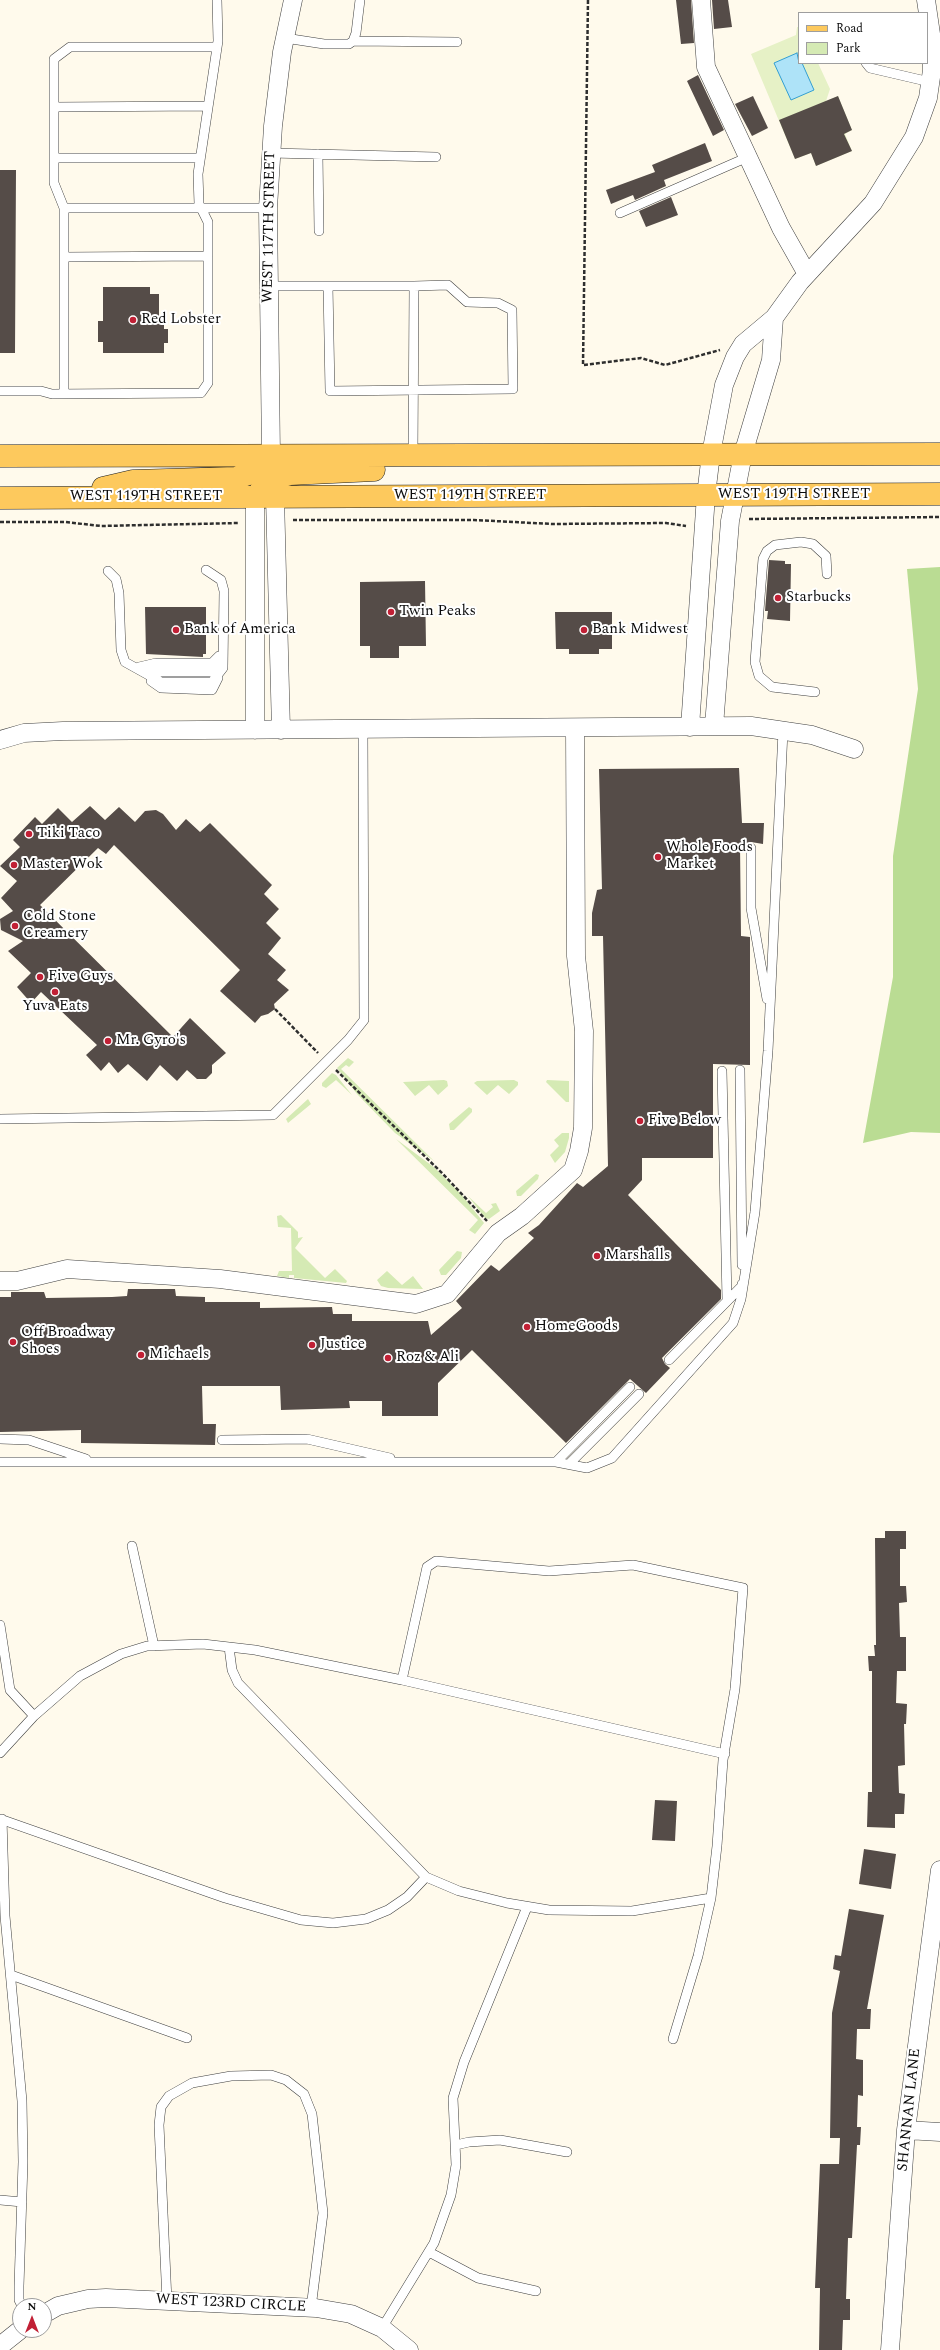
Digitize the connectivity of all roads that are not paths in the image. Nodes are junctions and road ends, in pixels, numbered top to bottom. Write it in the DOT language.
graph roads {
  1 [pos="217,0"];
  2 [pos="293,0"];
  3 [pos="360,0"];
  4 [pos="701,0"];
  5 [pos="926,0"];
  6 [pos="928,12"];
  7 [pos="928,14"];
  8 [pos="285,38"];
  9 [pos="353,41"];
  10 [pos="457,42"];
  11 [pos="217,47"];
  12 [pos="867,64"];
  13 [pos="934,74"];
  14 [pos="208,106"];
  15 [pos="54,107"];
  16 [pos="271,153"];
  17 [pos="318,154"];
  18 [pos="436,157"];
  19 [pos="748,157"];
  20 [pos="54,158"];
  21 [pos="200,158"];
  22 [pos="200,207"];
  23 [pos="64,208"];
  24 [pos="268,208"];
  25 [pos="620,213"];
  26 [pos="319,231"];
  27 [pos="64,256"];
  28 [pos="208,256"];
  29 [pos="807,274"];
  30 [pos="269,286"];
  31 [pos="328,286"];
  32 [pos="414,286"];
  33 [pos="774,318"];
  34 [pos="414,390"];
  35 [pos="0,391"];
  36 [pos="64,394"];
  37 [pos="940,454"];
  38 [pos="516,455"];
  39 [pos="0,456"];
  40 [pos="271,456"];
  41 [pos="413,456"];
  42 [pos="710,464"];
  43 [pos="739,475"];
  44 [pos="940,494"];
  45 [pos="706,495"];
  46 [pos="65,496"];
  47 [pos="265,497"];
  48 [pos="0,498"];
  49 [pos="206,570"];
  50 [pos="108,571"];
  51 [pos="827,574"];
  52 [pos="224,651"];
  53 [pos="134,668"];
  54 [pos="815,692"];
  55 [pos="714,726"];
  56 [pos="690,727"];
  57 [pos="575,728"];
  58 [pos="363,729"];
  59 [pos="254,730"];
  60 [pos="281,730"];
  61 [pos="783,731"];
  62 [pos="0,740"];
  63 [pos="854,749"];
  64 [pos="751,848"];
  65 [pos="770,1017"];
  66 [pos="740,1070"];
  67 [pos="722,1071"];
  68 [pos="0,1120"];
  69 [pos="0,1282"];
  70 [pos="742,1286"];
  71 [pos="727,1300"];
  72 [pos="669,1360"];
  73 [pos="630,1386"];
  74 [pos="639,1394"];
  75 [pos="0,1440"];
  76 [pos="222,1440"];
  77 [pos="0,1462"];
  78 [pos="94,1462"];
  79 [pos="408,1462"];
  80 [pos="556,1462"];
  81 [pos="570,1464"];
  82 [pos="132,1546"];
  83 [pos="0,1625"];
  84 [pos="154,1646"];
  85 [pos="229,1647"];
  86 [pos="402,1680"];
  87 [pos="34,1716"];
  88 [pos="0,1753"];
  89 [pos="725,1754"];
  90 [pos="1,1819"];
  91 [pos="426,1877"];
  92 [pos="939,1879"];
  93 [pos="711,1898"];
  94 [pos="527,1907"];
  95 [pos="11,1975"];
  96 [pos="187,2038"];
  97 [pos="673,2039"];
  98 [pos="906,2130"];
  99 [pos="940,2132"];
  100 [pos="456,2145"];
  101 [pos="567,2152"];
  102 [pos="0,2200"];
  103 [pos="22,2202"];
  104 [pos="429,2252"];
  105 [pos="536,2291"];
  106 [pos="19,2298"];
  107 [pos="167,2301"];
  108 [pos="311,2308"];
  109 [pos="52,2309"];
  110 [pos="382,2328"];
  111 [pos="12,2336"];
  112 [pos="0,2346"];
  113 [pos="409,2350"];
  114 [pos="890,2350"];
  1 -- 11 [label="lane"];
  2 -- 8 [label="street, WEST 117TH STREET"];
  3 -- 9 [label="lane"];
  4 -- 19 [label="street"];
  5 -- 6 [label="street"];
  7 -- 13 [label="street"];
  8 -- 9 [label="lane"];
  8 -- 16 [label="street, WEST 117TH STREET"];
  9 -- 10 [label="lane"];
  11 -- 14 [label="lane"];
  11 -- 15 [label="lane"];
  12 -- 13 [label="lane"];
  13 -- 29 [label="street"];
  14 -- 15 [label="lane"];
  14 -- 21 [label="lane"];
  15 -- 20 [label="lane"];
  16 -- 17 [label="lane"];
  16 -- 24 [label="street, WEST 117TH STREET"];
  17 -- 18 [label="lane"];
  17 -- 26 [label="lane"];
  19 -- 25 [label="lane"];
  19 -- 29 [label="street"];
  20 -- 21 [label="lane"];
  20 -- 23 [label="lane"];
  21 -- 22 [label="lane"];
  22 -- 23 [label="lane"];
  22 -- 24 [label="lane"];
  22 -- 28 [label="lane"];
  23 -- 27 [label="lane"];
  24 -- 30 [label="street, WEST 117TH STREET"];
  27 -- 28 [label="lane"];
  27 -- 36 [label="lane"];
  28 -- 36 [label="lane"];
  29 -- 33 [label="street"];
  30 -- 31 [label="lane"];
  30 -- 40 [label="street, WEST 117TH STREET"];
  31 -- 32 [label="lane"];
  31 -- 34 [label="lane"];
  32 -- 34 [label="lane"];
  32 -- 34 [label="lane"];
  33 -- 42 [label="street"];
  33 -- 43 [label="street"];
  34 -- 41 [label="lane"];
  35 -- 36 [label="lane"];
  37 -- 43 [label="main road, WEST 119TH STREET"];
  38 -- 41 [label="main road, WEST 119TH STREET"];
  38 -- 42 [label="main road, WEST 119TH STREET"];
  38 -- 47 [label="main road"];
  39 -- 40 [label="main road, WEST 119TH STREET"];
  40 -- 41 [label="main road, WEST 119TH STREET"];
  40 -- 46 [label="main road"];
  42 -- 43 [label="main road, WEST 119TH STREET"];
  42 -- 45 [label="street"];
  43 -- 44 [label="main road, WEST 119TH STREET"];
  43 -- 45 [label="main road, WEST 119TH STREET"];
  43 -- 55 [label="street"];
  45 -- 47 [label="main road, WEST 119TH STREET"];
  45 -- 56 [label="street"];
  46 -- 47 [label="main road, WEST 119TH STREET"];
  46 -- 48 [label="main road, WEST 119TH STREET"];
  47 -- 59 [label="street"];
  47 -- 60 [label="street"];
  49 -- 52 [label="lane"];
  50 -- 53 [label="lane"];
  51 -- 54 [label="lane"];
  52 -- 53 [label="lane"];
  52 -- 53 [label="lane"];
  55 -- 56 [label="street"];
  55 -- 61 [label="street"];
  56 -- 57 [label="street"];
  57 -- 58 [label="street"];
  57 -- 69 [label="street"];
  58 -- 60 [label="street"];
  58 -- 68 [label="lane"];
  59 -- 60 [label="street"];
  59 -- 62 [label="street"];
  61 -- 63 [label="street"];
  61 -- 65 [label="lane"];
  64 -- 65 [label="lane"];
  65 -- 70 [label="lane"];
  66 -- 70 [label="lane"];
  67 -- 71 [label="lane"];
  70 -- 71 [label="lane"];
  70 -- 81 [label="lane"];
  71 -- 72 [label="lane"];
  73 -- 80 [label="lane"];
  74 -- 81 [label="lane"];
  75 -- 78 [label="lane"];
  76 -- 79 [label="lane"];
  77 -- 78 [label="lane"];
  78 -- 79 [label="lane"];
  79 -- 80 [label="lane"];
  80 -- 81 [label="lane"];
  82 -- 84 [label="lane"];
  83 -- 87 [label="lane"];
  84 -- 85 [label="lane"];
  84 -- 87 [label="lane"];
  85 -- 86 [label="lane"];
  85 -- 91 [label="lane"];
  86 -- 89 [label="lane"];
  86 -- 89 [label="lane"];
  87 -- 88 [label="lane"];
  89 -- 93 [label="lane"];
  90 -- 91 [label="lane"];
  90 -- 95 [label="lane"];
  91 -- 94 [label="lane"];
  92 -- 98 [label="street, SHANNAN LANE"];
  93 -- 94 [label="lane"];
  93 -- 97 [label="lane"];
  94 -- 100 [label="lane"];
  95 -- 96 [label="lane"];
  95 -- 103 [label="lane"];
  98 -- 99 [label="street"];
  98 -- 114 [label="street, SHANNAN LANE"];
  100 -- 101 [label="lane"];
  100 -- 104 [label="lane"];
  102 -- 103 [label="lane"];
  103 -- 106 [label="lane"];
  104 -- 105 [label="lane"];
  104 -- 110 [label="lane"];
  107 -- 108 [label="street, WEST 123RD CIRCLE"];
  107 -- 108 [label="lane"];
  107 -- 109 [label="street, WEST 123RD CIRCLE"];
  108 -- 110 [label="street, WEST 123RD CIRCLE"];
  110 -- 113 [label="street, WEST 123RD CIRCLE"];
  111 -- 112 [label="street"];
}
